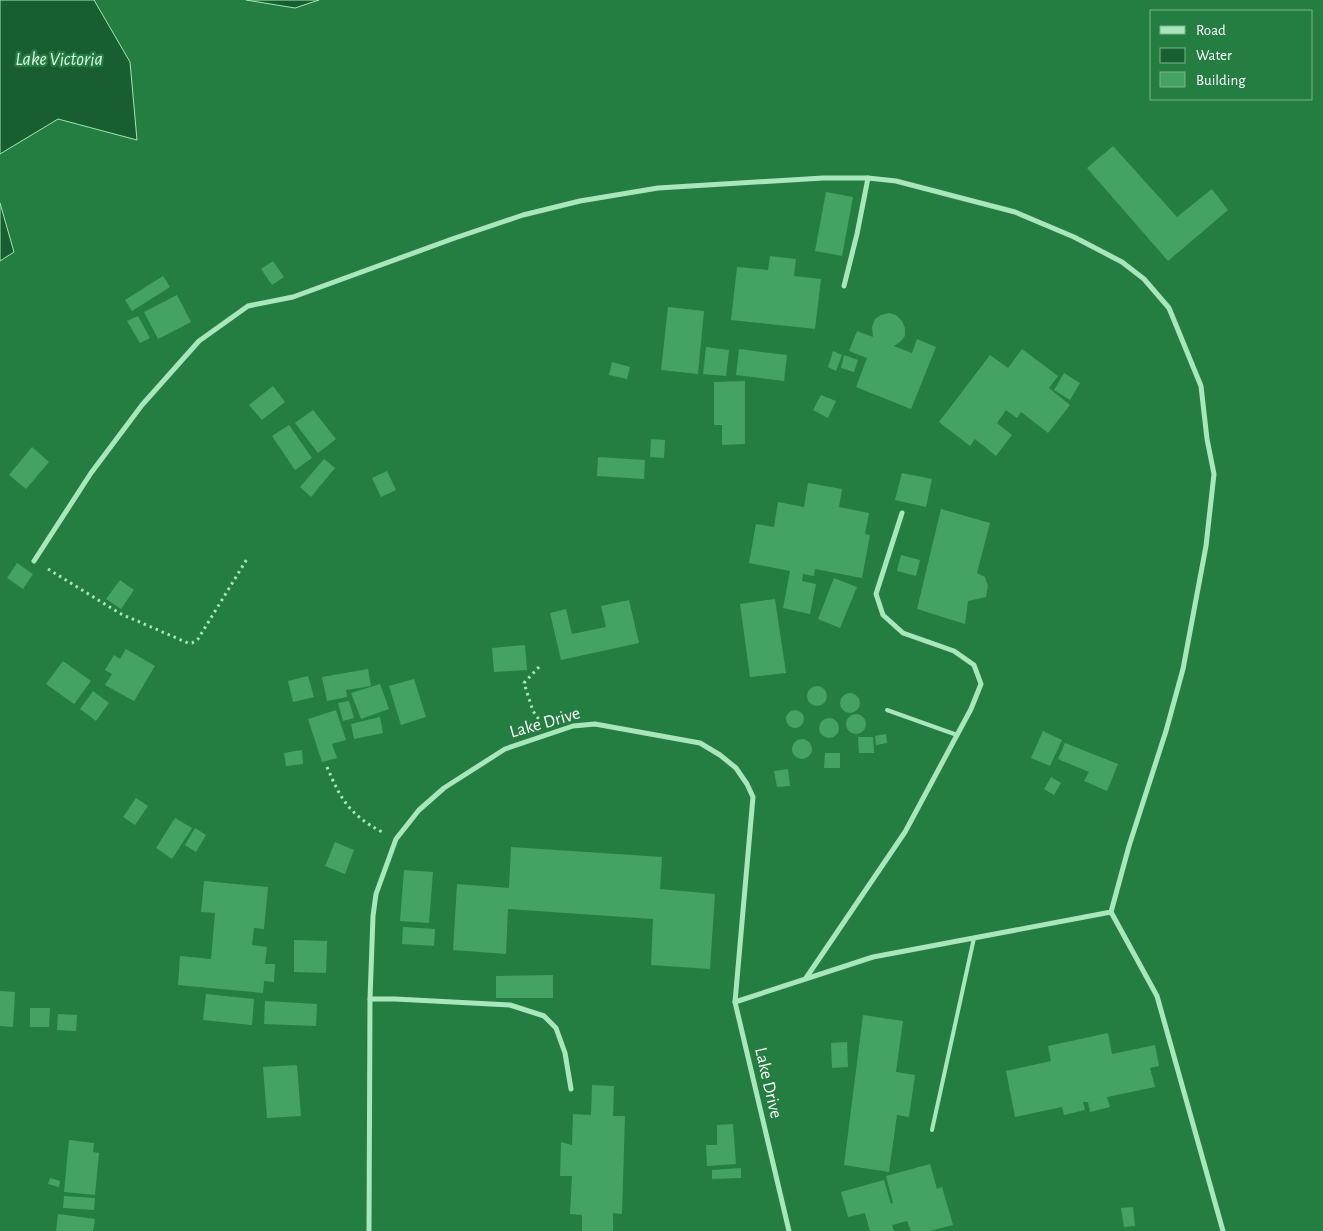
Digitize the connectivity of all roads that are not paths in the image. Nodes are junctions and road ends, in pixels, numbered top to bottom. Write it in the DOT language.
graph roads {
  1 [pos="868,178"];
  2 [pos="844,286"];
  3 [pos="902,513"];
  4 [pos="34,561"];
  5 [pos="888,710"];
  6 [pos="957,735"];
  7 [pos="1111,912"];
  8 [pos="974,938"];
  9 [pos="806,978"];
  10 [pos="370,999"];
  11 [pos="735,1002"];
  12 [pos="571,1089"];
  13 [pos="932,1130"];
  14 [pos="369,1231"];
  15 [pos="789,1231"];
  16 [pos="1222,1231"];
  1 -- 2 [label="street"];
  1 -- 4 [label="street"];
  1 -- 7 [label="street"];
  3 -- 6 [label="street"];
  5 -- 6 [label="lane"];
  6 -- 9 [label="street"];
  7 -- 8 [label="street"];
  7 -- 16 [label="street"];
  8 -- 9 [label="street"];
  8 -- 13 [label="lane"];
  9 -- 11 [label="street"];
  10 -- 11 [label="street, Lake Drive"];
  10 -- 12 [label="street"];
  10 -- 14 [label="street, Lake Drive"];
  11 -- 15 [label="street, Lake Drive"];
}
